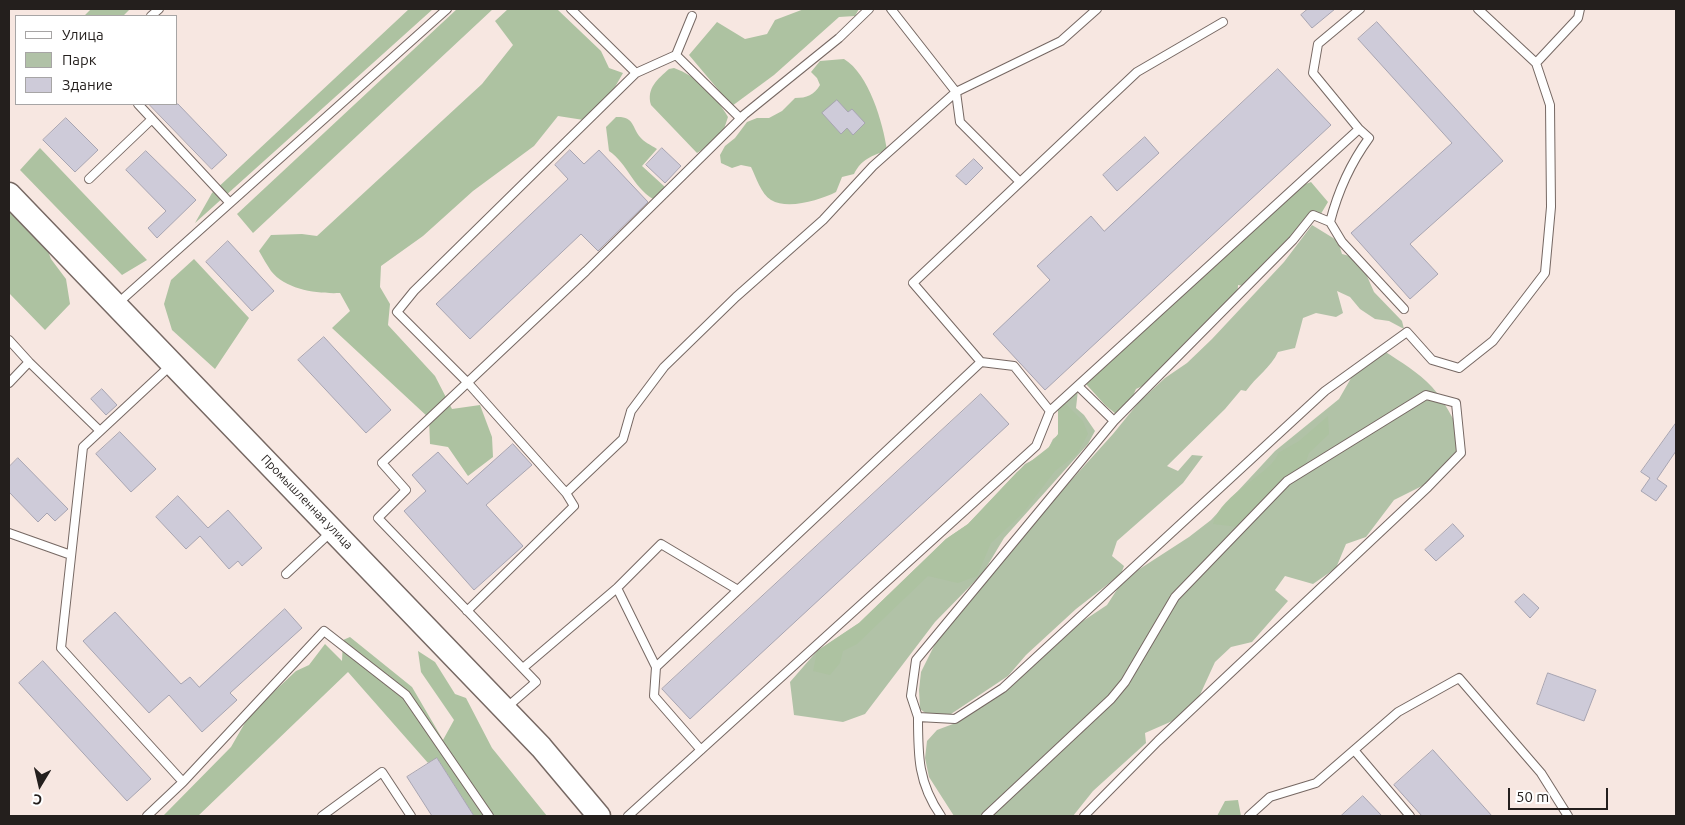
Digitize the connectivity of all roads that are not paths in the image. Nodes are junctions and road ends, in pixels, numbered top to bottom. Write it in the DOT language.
graph roads {
  1 [pos="447,9"];
  2 [pos="571,9"];
  3 [pos="869,9"];
  4 [pos="890,9"];
  5 [pos="1097,9"];
  6 [pos="1360,9"];
  7 [pos="1478,9"];
  8 [pos="1580,9"];
  9 [pos="692,16"];
  10 [pos="1223,22"];
  11 [pos="676,55"];
  12 [pos="1536,63"];
  13 [pos="636,73"];
  14 [pos="956,92"];
  15 [pos="139,105"];
  16 [pos="744,115"];
  17 [pos="152,119"];
  18 [pos="1359,129"];
  19 [pos="89,179"];
  20 [pos="1020,182"];
  21 [pos="9,194"];
  22 [pos="230,203"];
  23 [pos="1330,222"];
  24 [pos="117,304"];
  25 [pos="1404,309"];
  26 [pos="9,340"];
  27 [pos="30,362"];
  28 [pos="173,362"];
  29 [pos="981,362"];
  30 [pos="468,383"];
  31 [pos="9,384"];
  32 [pos="1078,386"];
  33 [pos="1050,411"];
  34 [pos="1114,421"];
  35 [pos="100,431"];
  36 [pos="566,493"];
  37 [pos="334,530"];
  38 [pos="9,533"];
  39 [pos="71,554"];
  40 [pos="286,574"];
  41 [pos="617,588"];
  42 [pos="738,590"];
  43 [pos="467,611"];
  44 [pos="656,667"];
  45 [pos="523,668"];
  46 [pos="505,709"];
  47 [pos="918,717"];
  48 [pos="701,750"];
  49 [pos="1354,750"];
  50 [pos="183,782"];
  51 [pos="147,816"];
  52 [pos="322,816"];
  53 [pos="411,816"];
  54 [pos="489,816"];
  55 [pos="599,816"];
  56 [pos="628,816"];
  57 [pos="940,816"];
  58 [pos="986,816"];
  59 [pos="1084,816"];
  60 [pos="1249,816"];
  61 [pos="1410,816"];
  62 [pos="1568,816"];
  1 -- 22 [label="lane"];
  2 -- 13 [label="lane"];
  3 -- 16 [label="lane"];
  4 -- 14 [label="lane"];
  5 -- 14 [label="lane"];
  6 -- 18 [label="lane"];
  7 -- 12 [label="lane"];
  8 -- 12 [label="lane"];
  9 -- 11 [label="lane"];
  10 -- 20 [label="lane"];
  11 -- 13 [label="lane"];
  11 -- 16 [label="lane"];
  12 -- 47 [label="lane"];
  13 -- 30 [label="lane"];
  14 -- 20 [label="lane"];
  14 -- 36 [label="lane"];
  15 -- 17 [label="lane"];
  16 -- 30 [label="lane"];
  17 -- 19 [label="lane"];
  17 -- 22 [label="lane"];
  18 -- 23 [label="lane"];
  18 -- 32 [label="lane"];
  20 -- 29 [label="lane"];
  21 -- 24 [label="street, Промышленная улица"];
  22 -- 24 [label="lane"];
  23 -- 25 [label="lane"];
  23 -- 34 [label="lane"];
  24 -- 28 [label="street, Промышленная улица"];
  26 -- 27 [label="lane"];
  27 -- 31 [label="lane"];
  27 -- 35 [label="lane"];
  28 -- 35 [label="lane"];
  28 -- 37 [label="street, Промышленная улица"];
  29 -- 33 [label="lane"];
  29 -- 42 [label="lane"];
  30 -- 36 [label="lane"];
  30 -- 43 [label="lane"];
  32 -- 33 [label="lane"];
  32 -- 34 [label="lane"];
  33 -- 48 [label="lane"];
  34 -- 47 [label="lane"];
  35 -- 39 [label="lane"];
  36 -- 43 [label="lane"];
  37 -- 40 [label="lane"];
  37 -- 46 [label="street, Промышленная улица"];
  38 -- 39 [label="lane"];
  39 -- 50 [label="lane"];
  41 -- 42 [label="lane"];
  41 -- 44 [label="lane"];
  41 -- 45 [label="lane"];
  42 -- 44 [label="lane"];
  43 -- 45 [label="lane"];
  44 -- 48 [label="lane"];
  45 -- 46 [label="lane"];
  46 -- 55 [label="street, Промышленная улица"];
  47 -- 57 [label="lane"];
  48 -- 56 [label="lane"];
  49 -- 60 [label="lane"];
  49 -- 61 [label="lane"];
  49 -- 62 [label="lane"];
  50 -- 51 [label="lane"];
  50 -- 54 [label="lane"];
  52 -- 53 [label="lane"];
  58 -- 59 [label="lane"];
}
